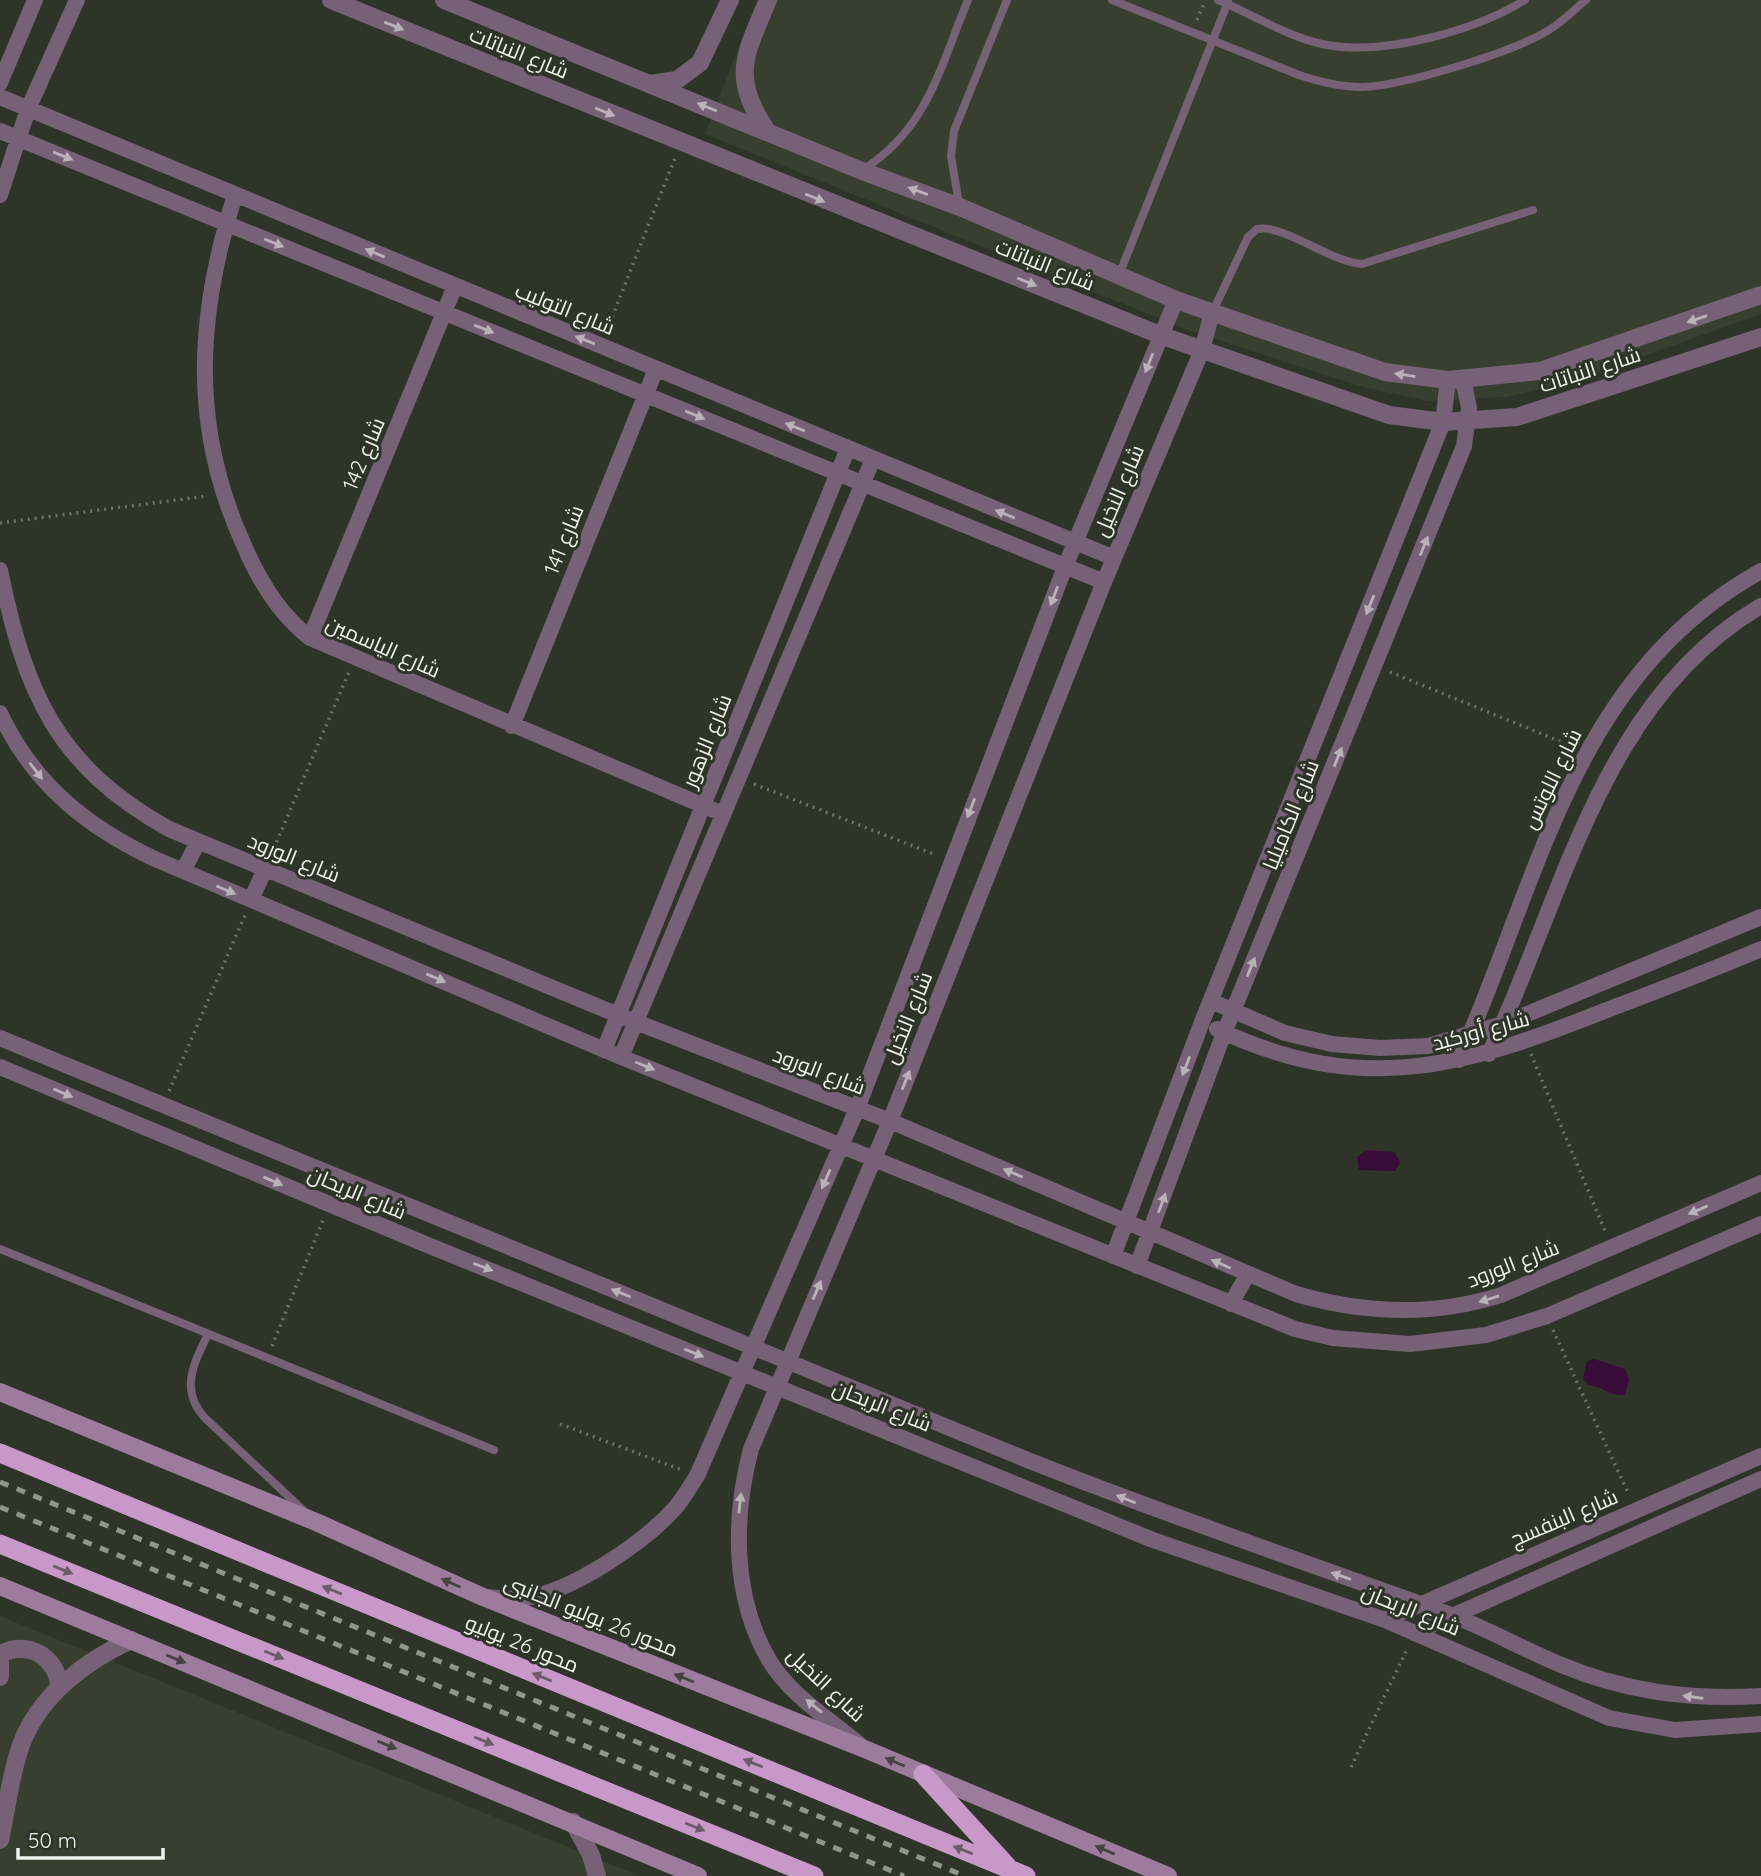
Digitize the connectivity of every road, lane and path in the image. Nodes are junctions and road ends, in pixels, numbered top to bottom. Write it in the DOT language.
graph roads {
  1 [pos="35,0"];
  2 [pos="77,0"];
  3 [pos="331,0"];
  4 [pos="444,0"];
  5 [pos="730,0"];
  6 [pos="768,0"];
  7 [pos="968,0"];
  8 [pos="1007,0"];
  9 [pos="1012,0"];
  10 [pos="1112,0"];
  11 [pos="1206,0"];
  12 [pos="1218,0"];
  13 [pos="1525,0"];
  14 [pos="1586,0"];
  15 [pos="1228,2"];
  16 [pos="1003,9"];
  17 [pos="1192,32"];
  18 [pos="1214,40"];
  19 [pos="0,83"];
  20 [pos="649,84"];
  21 [pos="0,97"];
  22 [pos="29,109"];
  23 [pos="0,131"];
  24 [pos="767,131"];
  25 [pos="18,138"];
  26 [pos="681,143"];
  27 [pos="862,171"];
  28 [pos="0,195"];
  29 [pos="235,195"];
  30 [pos="960,207"];
  31 [pos="1533,210"];
  32 [pos="226,223"];
  33 [pos="1119,275"];
  34 [pos="455,286"];
  35 [pos="1761,295"];
  36 [pos="1176,300"];
  37 [pos="445,313"];
  38 [pos="1212,313"];
  39 [pos="1160,335"];
  40 [pos="1761,337"];
  41 [pos="601,346"];
  42 [pos="1202,350"];
  43 [pos="656,369"];
  44 [pos="1456,379"];
  45 [pos="645,395"];
  46 [pos="1443,422"];
  47 [pos="1469,423"];
  48 [pos="848,448"];
  49 [pos="873,459"];
  50 [pos="838,474"];
  51 [pos="862,484"];
  52 [pos="223,494"];
  53 [pos="0,523"];
  54 [pos="1076,543"];
  55 [pos="1114,558"];
  56 [pos="1065,567"];
  57 [pos="0,570"];
  58 [pos="1761,571"];
  59 [pos="1104,582"];
  60 [pos="1761,606"];
  61 [pos="310,638"];
  62 [pos="355,657"];
  63 [pos="1375,666"];
  64 [pos="0,713"];
  65 [pos="512,726"];
  66 [pos="1587,753"];
  67 [pos="738,778"];
  68 [pos="703,806"];
  69 [pos="723,814"];
  70 [pos="198,842"];
  71 [pos="951,861"];
  72 [pos="265,869"];
  73 [pos="183,871"];
  74 [pos="251,900"];
  75 [pos="1761,917"];
  76 [pos="1761,949"];
  77 [pos="1211,1001"];
  78 [pos="1234,1010"];
  79 [pos="618,1016"];
  80 [pos="635,1022"];
  81 [pos="1202,1022"];
  82 [pos="1503,1024"];
  83 [pos="1224,1033"];
  84 [pos="1471,1033"];
  85 [pos="0,1038"];
  86 [pos="1527,1042"];
  87 [pos="604,1050"];
  88 [pos="1489,1054"];
  89 [pos="621,1057"];
  90 [pos="1459,1060"];
  91 [pos="0,1067"];
  92 [pos="163,1105"];
  93 [pos="857,1109"];
  94 [pos="890,1121"];
  95 [pos="841,1146"];
  96 [pos="873,1157"];
  97 [pos="1758,1185"];
  98 [pos="1761,1202"];
  99 [pos="330,1204"];
  100 [pos="1127,1222"];
  101 [pos="1761,1224"];
  102 [pos="1151,1232"];
  103 [pos="1612,1248"];
  104 [pos="0,1250"];
  105 [pos="1113,1256"];
  106 [pos="1137,1266"];
  107 [pos="1247,1275"];
  108 [pos="1231,1304"];
  109 [pos="1547,1316"];
  110 [pos="208,1334"];
  111 [pos="753,1348"];
  112 [pos="267,1358"];
  113 [pos="787,1361"];
  114 [pos="742,1372"];
  115 [pos="777,1385"];
  116 [pos="0,1392"];
  117 [pos="560,1424"];
  118 [pos="494,1450"];
  119 [pos="0,1453"];
  120 [pos="1757,1457"];
  121 [pos="1030,1461"];
  122 [pos="697,1476"];
  123 [pos="1761,1479"];
  124 [pos="1020,1485"];
  125 [pos="1636,1510"];
  126 [pos="1163,1514"];
  127 [pos="316,1522"];
  128 [pos="1153,1540"];
  129 [pos="0,1544"];
  130 [pos="0,1586"];
  131 [pos="483,1597"];
  132 [pos="1419,1603"];
  133 [pos="1452,1615"];
  134 [pos="1385,1620"];
  135 [pos="1414,1633"];
  136 [pos="131,1640"];
  137 [pos="0,1654"];
  138 [pos="0,1662"];
  139 [pos="1562,1665"];
  140 [pos="0,1677"];
  141 [pos="60,1687"];
  142 [pos="1551,1693"];
  143 [pos="1761,1696"];
  144 [pos="1761,1724"];
  145 [pos="867,1750"];
  146 [pos="1351,1768"];
  147 [pos="923,1774"];
  148 [pos="573,1822"];
  149 [pos="0,1840"];
  150 [pos="1018,1873"];
  151 [pos="597,1876"];
  152 [pos="698,1876"];
  153 [pos="814,1876"];
  154 [pos="1168,1876"];
  1 -- 19 [label="street"];
  2 -- 22 [label="street"];
  3 -- 26 [label="street, شارع النباتات, one-way"];
  4 -- 20 [label="street, شارع النباتات"];
  5 -- 20 [label="street"];
  6 -- 24 [label="street"];
  7 -- 27 [label="lane"];
  8 -- 16 [label="lane"];
  9 -- 16 [label="lane"];
  10 -- 17 [label="lane"];
  11 -- 17 [label="path"];
  12 -- 15 [label="lane"];
  13 -- 15 [label="lane"];
  14 -- 18 [label="lane"];
  15 -- 18 [label="lane"];
  16 -- 30 [label="lane"];
  17 -- 18 [label="lane"];
  18 -- 33 [label="lane"];
  24 -- 20 [label="street, شارع النباتات, one-way"];
  21 -- 22 [label="street, شارع التوليب"];
  22 -- 25 [label="street"];
  22 -- 29 [label="street, شارع التوليب"];
  23 -- 25 [label="street"];
  24 -- 27 [label="street, شارع النباتات"];
  25 -- 28 [label="street"];
  25 -- 32 [label="street, one-way"];
  26 -- 39 [label="street, شارع النباتات, one-way"];
  26 -- 41 [label="path"];
  30 -- 27 [label="street, شارع النباتات, one-way"];
  29 -- 32 [label="street, شارع الياسمين"];
  34 -- 29 [label="street, شارع التوليب, one-way"];
  30 -- 33 [label="street, شارع النباتات"];
  31 -- 38 [label="lane"];
  32 -- 37 [label="street, one-way"];
  32 -- 52 [label="street, شارع الياسمين"];
  33 -- 36 [label="street, شارع النباتات"];
  34 -- 37 [label="street, شارع 142"];
  41 -- 34 [label="street, شارع التوليب, one-way"];
  35 -- 44 [label="street, شارع النباتات, one-way"];
  36 -- 38 [label="street, شارع النباتات"];
  36 -- 39 [label="street, شارع النخيل"];
  37 -- 45 [label="street, one-way"];
  37 -- 61 [label="street, شارع 142"];
  38 -- 42 [label="street, شارع النخيل"];
  44 -- 38 [label="street, شارع النباتات, one-way"];
  39 -- 42 [label="street, شارع النباتات"];
  39 -- 54 [label="street, شارع النخيل, one-way"];
  40 -- 47 [label="street, شارع النباتات"];
  41 -- 43 [label="street, شارع التوليب"];
  42 -- 46 [label="street, شارع النباتات"];
  42 -- 55 [label="street, شارع النخيل"];
  43 -- 45 [label="street, شارع 141"];
  48 -- 43 [label="street, شارع التوليب, one-way"];
  44 -- 46 [label="street, شارع الكاميليا"];
  44 -- 47 [label="street, شارع الكاميليا"];
  45 -- 50 [label="street, one-way"];
  45 -- 65 [label="street, شارع 141"];
  46 -- 47 [label="street, شارع النباتات"];
  46 -- 77 [label="street, شارع الكاميليا, one-way"];
  63 -- 47 [label="street, شارع الكاميليا, one-way"];
  48 -- 49 [label="street, شارع التوليب"];
  48 -- 50 [label="street, شارع الزهور"];
  49 -- 51 [label="street, شارع الزهور"];
  54 -- 49 [label="street, شارع التوليب, one-way"];
  50 -- 51 [label="street"];
  50 -- 68 [label="street, شارع الزهور"];
  51 -- 56 [label="street"];
  51 -- 67 [label="street, شارع الزهور"];
  52 -- 53 [label="path"];
  52 -- 61 [label="street, شارع الياسمين"];
  54 -- 55 [label="street, شارع التوليب"];
  54 -- 56 [label="street, شارع النخيل"];
  55 -- 59 [label="street, شارع النخيل"];
  56 -- 59 [label="street"];
  56 -- 71 [label="street, شارع النخيل, one-way"];
  57 -- 70 [label="street, شارع الورود"];
  58 -- 66 [label="street, شارع اللوتس"];
  94 -- 59 [label="street, شارع النخيل, one-way"];
  60 -- 82 [label="street"];
  61 -- 62 [label="street, شارع الياسمين"];
  62 -- 65 [label="street, شارع الياسمين"];
  62 -- 72 [label="path"];
  63 -- 66 [label="path"];
  78 -- 63 [label="street, شارع الكاميليا, one-way"];
  64 -- 73 [label="street, one-way"];
  65 -- 68 [label="street, شارع الياسمين"];
  66 -- 84 [label="street, شارع اللوتس"];
  67 -- 69 [label="street, شارع الزهور"];
  67 -- 71 [label="path"];
  68 -- 69 [label="street, شارع الياسمين"];
  68 -- 79 [label="street, شارع الزهور"];
  69 -- 80 [label="street, شارع الزهور"];
  70 -- 72 [label="street, شارع الورود"];
  70 -- 73 [label="street"];
  71 -- 93 [label="street, شارع النخيل"];
  72 -- 74 [label="street"];
  72 -- 79 [label="street, شارع الورود"];
  73 -- 74 [label="street, one-way"];
  74 -- 87 [label="street, one-way"];
  74 -- 92 [label="path"];
  75 -- 82 [label="street, شارع أوركيد"];
  76 -- 86 [label="street, شارع أوركيد"];
  77 -- 78 [label="street, شارع أوركيد"];
  77 -- 81 [label="street, شارع الكاميليا"];
  78 -- 83 [label="street, شارع الكاميليا"];
  78 -- 84 [label="street, شارع أوركيد"];
  79 -- 80 [label="street, شارع الورود"];
  79 -- 87 [label="street, شارع الزهور"];
  80 -- 89 [label="street, شارع الزهور"];
  80 -- 93 [label="street, شارع الورود"];
  81 -- 83 [label="street, شارع أوركيد"];
  81 -- 100 [label="street, شارع الكاميليا, one-way"];
  82 -- 84 [label="street, شارع أوركيد"];
  82 -- 88 [label="street"];
  83 -- 90 [label="street, شارع أوركيد"];
  102 -- 83 [label="street, شارع الكاميليا, one-way"];
  84 -- 90 [label="street, شارع اللوتس"];
  85 -- 92 [label="street, شارع الريحان"];
  86 -- 88 [label="street, شارع أوركيد"];
  86 -- 103 [label="path"];
  87 -- 89 [label="street"];
  88 -- 90 [label="street, شارع أوركيد"];
  89 -- 95 [label="street, one-way"];
  91 -- 99 [label="street, شارع الريحان, one-way"];
  111 -- 92 [label="street, شارع الريحان, one-way"];
  93 -- 94 [label="street, شارع الورود"];
  93 -- 95 [label="street, شارع النخيل"];
  94 -- 96 [label="street, شارع النخيل"];
  100 -- 94 [label="street, شارع الورود, one-way"];
  95 -- 96 [label="street"];
  95 -- 111 [label="street, شارع النخيل, one-way"];
  96 -- 105 [label="street"];
  113 -- 96 [label="street, شارع النخيل, one-way"];
  97 -- 98 [label="street"];
  97 -- 103 [label="street, شارع الورود, one-way"];
  99 -- 112 [label="path"];
  99 -- 114 [label="street, شارع الريحان, one-way"];
  100 -- 102 [label="street, شارع الورود"];
  100 -- 105 [label="street, شارع الكاميليا"];
  101 -- 109 [label="street"];
  102 -- 106 [label="street, شارع الكاميليا"];
  107 -- 102 [label="street, شارع الورود, one-way"];
  103 -- 107 [label="street, شارع الورود, one-way"];
  104 -- 110 [label="lane"];
  105 -- 106 [label="street"];
  106 -- 108 [label="street"];
  107 -- 108 [label="street"];
  108 -- 109 [label="street"];
  109 -- 125 [label="path"];
  110 -- 112 [label="lane"];
  110 -- 127 [label="lane"];
  111 -- 113 [label="street, شارع الريحان"];
  111 -- 114 [label="street, شارع النخيل"];
  112 -- 118 [label="lane"];
  113 -- 115 [label="street, شارع النخيل"];
  113 -- 121 [label="street, شارع الريحان"];
  114 -- 115 [label="street, شارع الريحان"];
  114 -- 122 [label="street, شارع النخيل"];
  115 -- 124 [label="street, شارع الريحان"];
  145 -- 115 [label="street, شارع النخيل, one-way"];
  116 -- 127 [label="main road, محور 26 يوليو الجانبى"];
  117 -- 122 [label="path"];
  150 -- 119 [label="highway, محور 26 يوليو, one-way"];
  120 -- 123 [label="street"];
  120 -- 125 [label="street, شارع البنفسج"];
  121 -- 124 [label="street"];
  126 -- 121 [label="street, شارع الريحان, one-way"];
  122 -- 131 [label="street, شارع النخيل"];
  123 -- 133 [label="street, شارع البنفسج"];
  124 -- 128 [label="street, شارع الريحان"];
  125 -- 132 [label="street, شارع البنفسج"];
  126 -- 128 [label="street"];
  132 -- 126 [label="street, شارع الريحان, one-way"];
  131 -- 127 [label="main road, محور 26 يوليو الجانبى, one-way"];
  128 -- 134 [label="street, شارع الريحان"];
  129 -- 153 [label="highway, one-way"];
  130 -- 136 [label="main road"];
  145 -- 131 [label="main road, محور 26 يوليو الجانبى, one-way"];
  132 -- 133 [label="street, شارع الريحان"];
  132 -- 134 [label="street, شارع البنفسج"];
  133 -- 135 [label="street, شارع البنفسج"];
  133 -- 139 [label="street, شارع الريحان"];
  134 -- 135 [label="street, شارع الريحان"];
  135 -- 142 [label="street, شارع الريحان"];
  135 -- 146 [label="path"];
  136 -- 141 [label="street"];
  136 -- 148 [label="main road, one-way"];
  137 -- 141 [label="street"];
  138 -- 140 [label="street"];
  139 -- 142 [label="street"];
  143 -- 139 [label="street, شارع الريحان, one-way"];
  141 -- 149 [label="street"];
  142 -- 144 [label="street, شارع الريحان"];
  147 -- 145 [label="main road, محور 26 يوليو الجانبى, one-way"];
  147 -- 150 [label="highway"];
  154 -- 147 [label="main road, محور 26 يوليو الجانبى, one-way"];
  148 -- 151 [label="street"];
  148 -- 152 [label="main road"];
}
